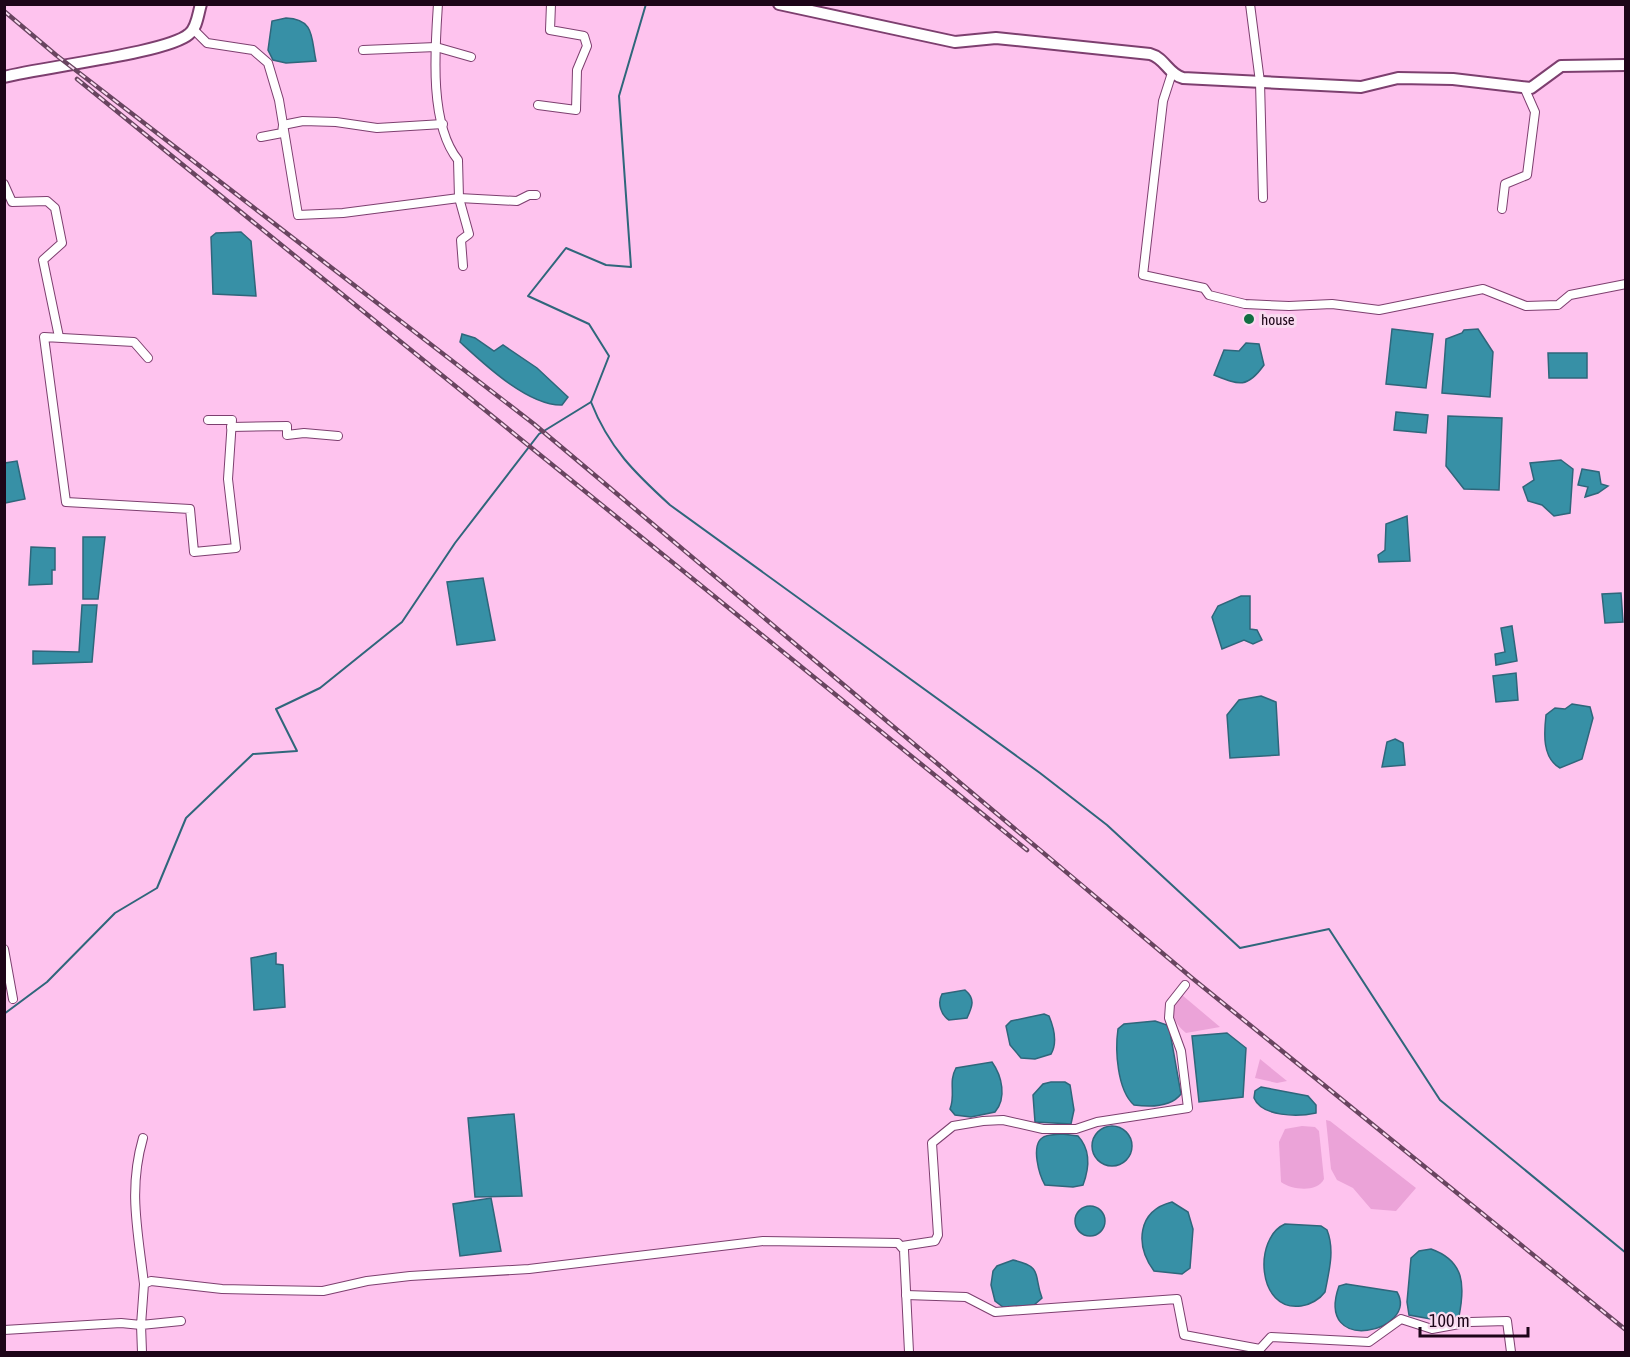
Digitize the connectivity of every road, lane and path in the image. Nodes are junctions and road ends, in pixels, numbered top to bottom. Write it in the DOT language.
graph roads {
  1 [pos="201,4"];
  2 [pos="438,4"];
  3 [pos="551,4"];
  4 [pos="779,4"];
  5 [pos="1250,4"];
  6 [pos="194,30"];
  7 [pos="436,47"];
  8 [pos="363,50"];
  9 [pos="471,57"];
  10 [pos="1626,65"];
  11 [pos="1172,73"];
  12 [pos="4,77"];
  13 [pos="1260,82"];
  14 [pos="1524,87"];
  15 [pos="538,105"];
  16 [pos="443,124"];
  17 [pos="283,128"];
  18 [pos="261,137"];
  19 [pos="4,184"];
  20 [pos="536,195"];
  21 [pos="459,198"];
  22 [pos="1263,198"];
  23 [pos="1502,209"];
  24 [pos="463,266"];
  25 [pos="1626,284"];
  26 [pos="58,337"];
  27 [pos="148,358"];
  28 [pos="208,420"];
  29 [pos="231,428"];
  30 [pos="338,436"];
  31 [pos="4,948"];
  32 [pos="1185,985"];
  33 [pos="13,999"];
  34 [pos="143,1138"];
  35 [pos="902,1246"];
  36 [pos="144,1284"];
  37 [pos="906,1294"];
  38 [pos="181,1321"];
  39 [pos="141,1325"];
  40 [pos="4,1330"];
  41 [pos="142,1353"];
  42 [pos="909,1353"];
  43 [pos="1511,1353"];
  1 -- 6 [label="main road"];
  2 -- 7 [label="street"];
  3 -- 15 [label="street"];
  4 -- 11 [label="main road"];
  5 -- 13 [label="street"];
  6 -- 12 [label="main road"];
  6 -- 17 [label="street"];
  7 -- 8 [label="street"];
  7 -- 9 [label="street"];
  7 -- 16 [label="street"];
  10 -- 14 [label="main road"];
  11 -- 13 [label="main road"];
  11 -- 25 [label="street"];
  13 -- 14 [label="main road"];
  13 -- 22 [label="street"];
  14 -- 23 [label="street"];
  16 -- 17 [label="street"];
  16 -- 21 [label="street"];
  17 -- 18 [label="street"];
  17 -- 21 [label="street"];
  19 -- 26 [label="street"];
  20 -- 21 [label="street"];
  21 -- 24 [label="street"];
  26 -- 27 [label="street"];
  26 -- 29 [label="street"];
  28 -- 29 [label="street"];
  29 -- 30 [label="street"];
  31 -- 33 [label="street"];
  32 -- 35 [label="street"];
  34 -- 36 [label="street"];
  35 -- 36 [label="street"];
  35 -- 37 [label="street"];
  36 -- 39 [label="street"];
  37 -- 42 [label="street"];
  37 -- 43 [label="street"];
  38 -- 39 [label="street"];
  39 -- 40 [label="street"];
  39 -- 41 [label="street"];
}
